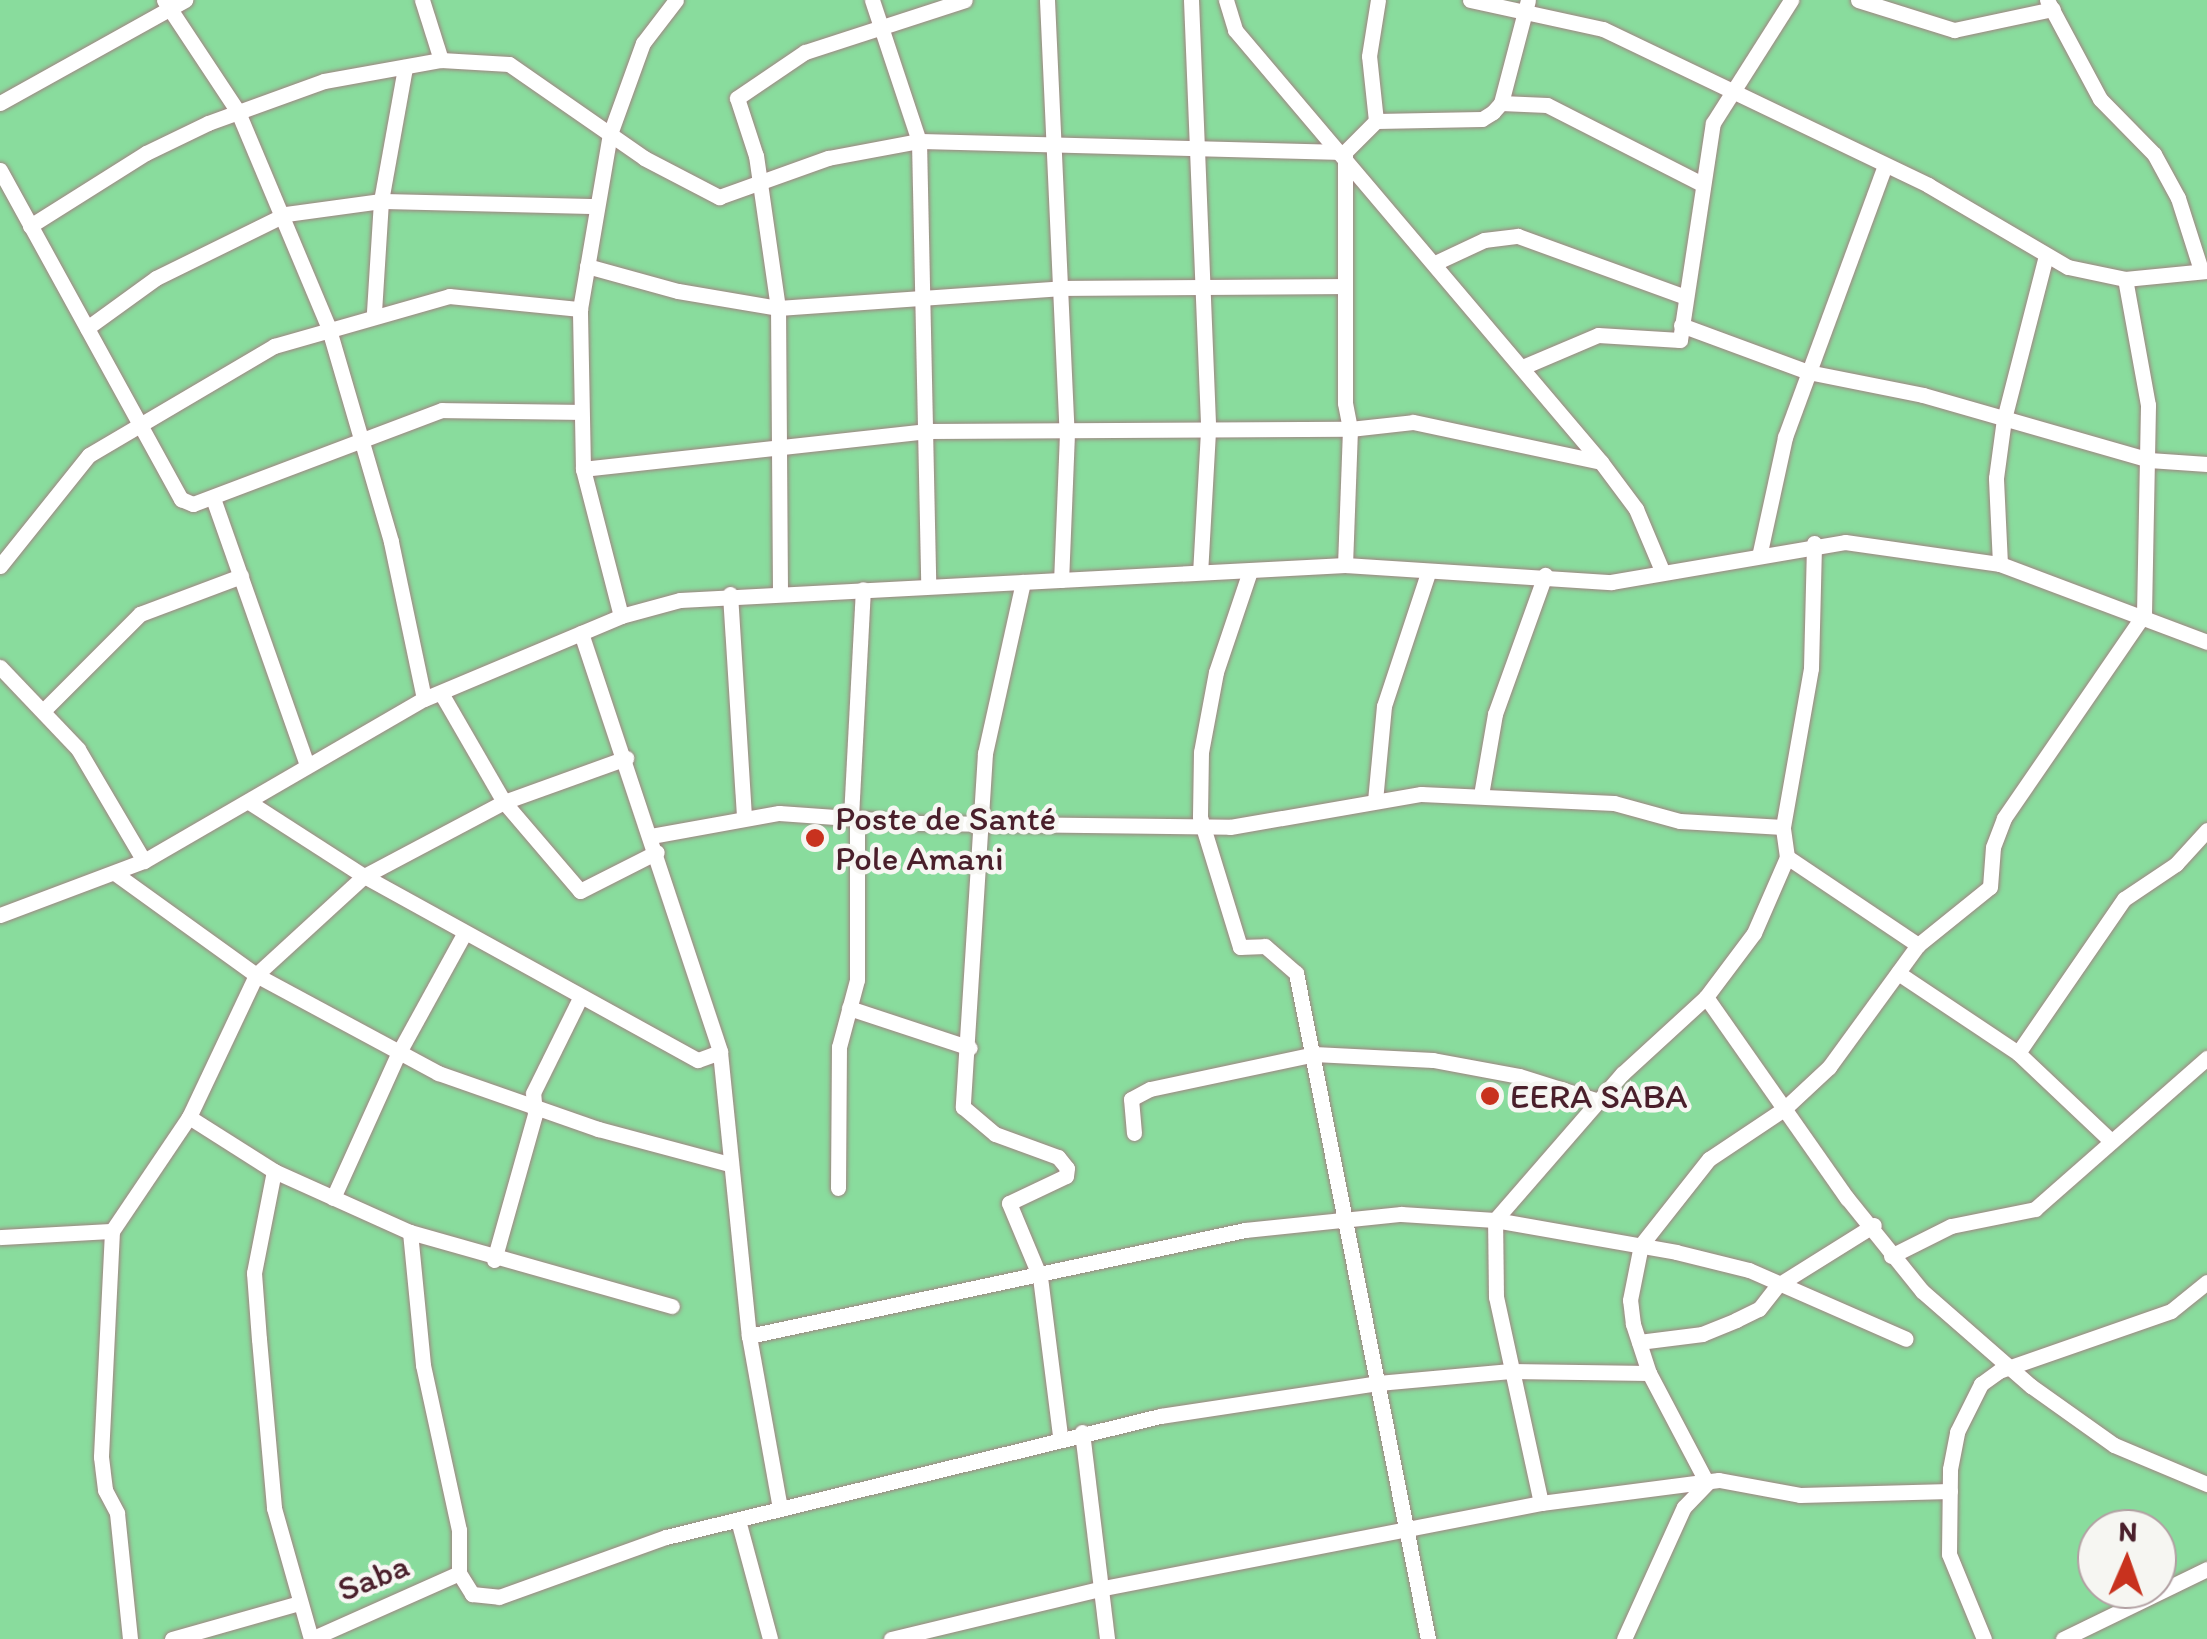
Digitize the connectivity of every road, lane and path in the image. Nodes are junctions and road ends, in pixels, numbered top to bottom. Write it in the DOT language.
graph roads {
  1 [pos="186,0"];
  2 [pos="422,0"];
  3 [pos="676,0"];
  4 [pos="872,0"];
  5 [pos="964,0"];
  6 [pos="1047,0"];
  7 [pos="1191,0"];
  8 [pos="1226,0"];
  9 [pos="1378,0"];
  10 [pos="1470,0"];
  11 [pos="1791,0"];
  12 [pos="1858,0"];
  13 [pos="167,4"];
  14 [pos="1526,5"];
  15 [pos="2050,5"];
  16 [pos="879,24"];
  17 [pos="441,60"];
  18 [pos="404,67"];
  19 [pos="1732,90"];
  20 [pos="0,103"];
  21 [pos="1501,103"];
  22 [pos="238,112"];
  23 [pos="1376,121"];
  24 [pos="610,134"];
  25 [pos="919,141"];
  26 [pos="1057,149"];
  27 [pos="1200,150"];
  28 [pos="1345,152"];
  29 [pos="1884,168"];
  30 [pos="0,170"];
  31 [pos="1702,184"];
  32 [pos="756,185"];
  33 [pos="381,201"];
  34 [pos="593,206"];
  35 [pos="286,214"];
  36 [pos="30,226"];
  37 [pos="2046,255"];
  38 [pos="1435,263"];
  39 [pos="587,266"];
  40 [pos="2204,270"];
  41 [pos="2125,279"];
  42 [pos="1344,286"];
  43 [pos="1206,287"];
  44 [pos="1062,288"];
  45 [pos="921,294"];
  46 [pos="1683,296"];
  47 [pos="778,308"];
  48 [pos="580,309"];
  49 [pos="374,312"];
  50 [pos="1681,325"];
  51 [pos="328,326"];
  52 [pos="86,328"];
  53 [pos="1525,366"];
  54 [pos="1808,372"];
  55 [pos="578,412"];
  56 [pos="141,420"];
  57 [pos="2004,420"];
  58 [pos="1350,428"];
  59 [pos="927,431"];
  60 [pos="1208,431"];
  61 [pos="1067,433"];
  62 [pos="365,439"];
  63 [pos="782,444"];
  64 [pos="2149,460"];
  65 [pos="1601,462"];
  66 [pos="2207,464"];
  67 [pos="582,470"];
  68 [pos="214,501"];
  69 [pos="1814,543"];
  70 [pos="1760,552"];
  71 [pos="2000,564"];
  72 [pos="1345,565"];
  73 [pos="0,566"];
  74 [pos="1250,571"];
  75 [pos="1200,572"];
  76 [pos="1428,573"];
  77 [pos="1663,573"];
  78 [pos="1545,575"];
  79 [pos="241,576"];
  80 [pos="1061,580"];
  81 [pos="1024,582"];
  82 [pos="928,585"];
  83 [pos="863,590"];
  84 [pos="780,591"];
  85 [pos="730,594"];
  86 [pos="2144,614"];
  87 [pos="621,616"];
  88 [pos="580,633"];
  89 [pos="2207,642"];
  90 [pos="0,667"];
  91 [pos="441,694"];
  92 [pos="424,699"];
  93 [pos="44,710"];
  94 [pos="626,758"];
  95 [pos="306,762"];
  96 [pos="1481,794"];
  97 [pos="249,802"];
  98 [pos="504,802"];
  99 [pos="1376,802"];
  100 [pos="744,816"];
  101 [pos="854,818"];
  102 [pos="978,823"];
  103 [pos="1204,823"];
  104 [pos="1783,827"];
  105 [pos="2207,830"];
  106 [pos="654,844"];
  107 [pos="1787,857"];
  108 [pos="144,861"];
  109 [pos="116,874"];
  110 [pos="364,876"];
  111 [pos="0,915"];
  112 [pos="464,934"];
  113 [pos="1918,945"];
  114 [pos="1898,972"];
  115 [pos="256,975"];
  116 [pos="1706,997"];
  117 [pos="580,998"];
  118 [pos="849,1008"];
  119 [pos="970,1048"];
  120 [pos="720,1052"];
  121 [pos="398,1054"];
  122 [pos="1314,1054"];
  123 [pos="2018,1054"];
  124 [pos="2207,1058"];
  125 [pos="1599,1101"];
  126 [pos="534,1104"];
  127 [pos="1784,1109"];
  128 [pos="189,1117"];
  129 [pos="1134,1134"];
  130 [pos="2111,1141"];
  131 [pos="730,1164"];
  132 [pos="274,1171"];
  133 [pos="838,1188"];
  134 [pos="333,1198"];
  135 [pos="1342,1215"];
  136 [pos="1496,1220"];
  137 [pos="1874,1225"];
  138 [pos="112,1230"];
  139 [pos="410,1232"];
  140 [pos="0,1237"];
  141 [pos="1642,1246"];
  142 [pos="1891,1256"];
  143 [pos="494,1260"];
  144 [pos="1040,1277"];
  145 [pos="2207,1282"];
  146 [pos="1778,1285"];
  147 [pos="672,1306"];
  148 [pos="749,1336"];
  149 [pos="1906,1339"];
  150 [pos="1639,1342"];
  151 [pos="2014,1369"];
  152 [pos="1510,1371"];
  153 [pos="1649,1373"];
  154 [pos="1378,1383"];
  155 [pos="1082,1432"];
  156 [pos="1060,1436"];
  157 [pos="1707,1483"];
  158 [pos="2207,1484"];
  159 [pos="1950,1491"];
  160 [pos="1541,1504"];
  161 [pos="780,1508"];
  162 [pos="738,1520"];
  163 [pos="1406,1530"];
  164 [pos="2207,1569"];
  165 [pos="459,1573"];
  166 [pos="1104,1588"];
  167 [pos="296,1604"];
  168 [pos="943,1634"];
  169 [pos="130,1639"];
  170 [pos="172,1639"];
  171 [pos="311,1639"];
  172 [pos="770,1639"];
  173 [pos="891,1639"];
  174 [pos="1107,1639"];
  175 [pos="1428,1639"];
  176 [pos="1624,1639"];
  177 [pos="1984,1639"];
  178 [pos="2064,1639"];
  1 -- 13 [label="street"];
  2 -- 17 [label="street"];
  3 -- 24 [label="street"];
  4 -- 16 [label="street"];
  5 -- 16 [label="street"];
  6 -- 26 [label="street"];
  7 -- 27 [label="street"];
  8 -- 28 [label="street"];
  9 -- 23 [label="street"];
  10 -- 14 [label="street"];
  11 -- 19 [label="street"];
  12 -- 15 [label="street"];
  13 -- 20 [label="street"];
  13 -- 22 [label="street"];
  14 -- 19 [label="street"];
  14 -- 21 [label="street"];
  15 -- 40 [label="street"];
  16 -- 25 [label="street"];
  16 -- 32 [label="street"];
  17 -- 18 [label="street"];
  17 -- 24 [label="street"];
  18 -- 22 [label="street"];
  18 -- 33 [label="street"];
  19 -- 29 [label="street"];
  19 -- 31 [label="street"];
  21 -- 23 [label="street"];
  21 -- 31 [label="street"];
  22 -- 35 [label="street"];
  22 -- 36 [label="street"];
  23 -- 28 [label="street"];
  24 -- 32 [label="street"];
  24 -- 34 [label="street"];
  25 -- 26 [label="street"];
  25 -- 32 [label="street"];
  25 -- 45 [label="street"];
  26 -- 27 [label="street"];
  26 -- 44 [label="street"];
  27 -- 28 [label="street"];
  27 -- 43 [label="street"];
  28 -- 38 [label="street"];
  28 -- 42 [label="street"];
  29 -- 37 [label="street"];
  29 -- 54 [label="street"];
  30 -- 36 [label="street"];
  31 -- 46 [label="street"];
  32 -- 47 [label="street"];
  33 -- 34 [label="street"];
  33 -- 35 [label="street"];
  33 -- 49 [label="street"];
  34 -- 39 [label="street"];
  35 -- 51 [label="street"];
  35 -- 52 [label="street"];
  36 -- 52 [label="street"];
  37 -- 41 [label="street"];
  37 -- 57 [label="street"];
  38 -- 46 [label="street"];
  38 -- 53 [label="street"];
  39 -- 47 [label="street"];
  39 -- 48 [label="street"];
  40 -- 41 [label="street"];
  41 -- 64 [label="street"];
  42 -- 43 [label="street"];
  42 -- 58 [label="street"];
  43 -- 44 [label="street"];
  43 -- 60 [label="street"];
  44 -- 45 [label="street"];
  44 -- 61 [label="street"];
  45 -- 47 [label="street"];
  45 -- 59 [label="street"];
  46 -- 50 [label="street"];
  47 -- 63 [label="street"];
  48 -- 49 [label="street"];
  48 -- 55 [label="street"];
  49 -- 51 [label="street"];
  50 -- 53 [label="street"];
  50 -- 54 [label="street"];
  51 -- 56 [label="street"];
  51 -- 62 [label="street"];
  52 -- 56 [label="street"];
  53 -- 65 [label="street"];
  54 -- 57 [label="street"];
  54 -- 70 [label="street"];
  55 -- 62 [label="street"];
  55 -- 67 [label="street"];
  56 -- 68 [label="street"];
  56 -- 73 [label="street"];
  57 -- 64 [label="street"];
  57 -- 71 [label="street"];
  58 -- 60 [label="street"];
  58 -- 65 [label="street"];
  58 -- 72 [label="street"];
  59 -- 61 [label="street"];
  59 -- 63 [label="street"];
  59 -- 82 [label="street"];
  60 -- 61 [label="street"];
  60 -- 75 [label="street"];
  61 -- 80 [label="street"];
  62 -- 68 [label="street"];
  62 -- 92 [label="street"];
  63 -- 67 [label="street"];
  63 -- 84 [label="street"];
  64 -- 66 [label="street"];
  64 -- 86 [label="street"];
  65 -- 77 [label="street"];
  67 -- 87 [label="street"];
  68 -- 79 [label="street"];
  69 -- 70 [label="street"];
  69 -- 71 [label="street"];
  69 -- 104 [label="street"];
  70 -- 77 [label="street"];
  71 -- 86 [label="street"];
  72 -- 74 [label="street"];
  72 -- 76 [label="street"];
  74 -- 75 [label="street"];
  74 -- 103 [label="street"];
  75 -- 80 [label="street"];
  76 -- 78 [label="street"];
  76 -- 99 [label="street"];
  77 -- 78 [label="street"];
  78 -- 96 [label="street"];
  79 -- 93 [label="street"];
  79 -- 95 [label="street"];
  80 -- 81 [label="street"];
  81 -- 82 [label="street"];
  81 -- 102 [label="street"];
  82 -- 83 [label="street"];
  83 -- 84 [label="street"];
  83 -- 101 [label="street"];
  84 -- 85 [label="street"];
  85 -- 87 [label="street"];
  85 -- 100 [label="street"];
  86 -- 89 [label="street"];
  86 -- 113 [label="street"];
  87 -- 88 [label="street"];
  88 -- 91 [label="street"];
  88 -- 94 [label="street"];
  90 -- 93 [label="street"];
  91 -- 92 [label="street"];
  91 -- 98 [label="street"];
  92 -- 95 [label="street"];
  93 -- 108 [label="street"];
  94 -- 98 [label="street"];
  94 -- 106 [label="street"];
  95 -- 97 [label="street"];
  96 -- 99 [label="street"];
  96 -- 104 [label="street"];
  97 -- 108 [label="street"];
  97 -- 110 [label="street"];
  98 -- 106 [label="street"];
  98 -- 110 [label="street"];
  99 -- 103 [label="street"];
  100 -- 101 [label="street"];
  100 -- 106 [label="street"];
  101 -- 102 [label="street"];
  101 -- 118 [label="street"];
  102 -- 103 [label="street"];
  102 -- 119 [label="street"];
  103 -- 122 [label="street"];
  104 -- 107 [label="street"];
  105 -- 123 [label="street"];
  106 -- 120 [label="street"];
  107 -- 113 [label="street"];
  107 -- 116 [label="street"];
  108 -- 109 [label="street"];
  109 -- 111 [label="street"];
  109 -- 115 [label="street"];
  110 -- 112 [label="street"];
  110 -- 115 [label="street"];
  112 -- 117 [label="street"];
  112 -- 121 [label="street"];
  113 -- 114 [label="street"];
  114 -- 123 [label="street"];
  114 -- 127 [label="street"];
  115 -- 121 [label="street"];
  115 -- 128 [label="street"];
  116 -- 125 [label="street"];
  116 -- 127 [label="street"];
  117 -- 120 [label="street"];
  117 -- 126 [label="street"];
  118 -- 119 [label="street"];
  118 -- 133 [label="street"];
  119 -- 144 [label="street"];
  120 -- 131 [label="street"];
  121 -- 126 [label="street"];
  121 -- 134 [label="street"];
  122 -- 125 [label="street"];
  122 -- 129 [label="street"];
  122 -- 135 [label="street"];
  123 -- 130 [label="street"];
  124 -- 130 [label="street"];
  125 -- 136 [label="street"];
  126 -- 131 [label="street"];
  126 -- 143 [label="street"];
  127 -- 137 [label="street"];
  127 -- 141 [label="street"];
  128 -- 132 [label="street"];
  128 -- 138 [label="street"];
  130 -- 142 [label="street"];
  131 -- 148 [label="street"];
  132 -- 134 [label="street"];
  132 -- 167 [label="street"];
  134 -- 139 [label="street"];
  135 -- 136 [label="street"];
  135 -- 144 [label="street"];
  135 -- 154 [label="street"];
  136 -- 141 [label="street"];
  136 -- 152 [label="street"];
  137 -- 142 [label="street"];
  137 -- 146 [label="street"];
  138 -- 140 [label="street"];
  138 -- 169 [label="street"];
  139 -- 143 [label="street"];
  139 -- 165 [label="street"];
  141 -- 146 [label="street"];
  141 -- 150 [label="street"];
  142 -- 151 [label="street"];
  143 -- 147 [label="street"];
  144 -- 148 [label="street"];
  144 -- 156 [label="street"];
  145 -- 151 [label="street"];
  146 -- 149 [label="street"];
  146 -- 150 [label="street"];
  148 -- 161 [label="street"];
  150 -- 153 [label="street"];
  151 -- 158 [label="street"];
  151 -- 159 [label="street"];
  152 -- 153 [label="street"];
  152 -- 154 [label="street"];
  152 -- 160 [label="street"];
  153 -- 157 [label="street"];
  154 -- 155 [label="street"];
  154 -- 163 [label="street"];
  155 -- 156 [label="street"];
  155 -- 166 [label="street"];
  156 -- 161 [label="street"];
  157 -- 159 [label="street"];
  157 -- 160 [label="street"];
  157 -- 176 [label="street"];
  159 -- 177 [label="street"];
  160 -- 163 [label="street"];
  161 -- 162 [label="street"];
  162 -- 165 [label="street"];
  162 -- 172 [label="street"];
  163 -- 166 [label="street"];
  163 -- 175 [label="street"];
  164 -- 178 [label="street"];
  165 -- 171 [label="street, Saba"];
  166 -- 168 [label="street"];
  166 -- 174 [label="street"];
  167 -- 170 [label="street"];
  167 -- 171 [label="street"];
  168 -- 173 [label="street"];
}
